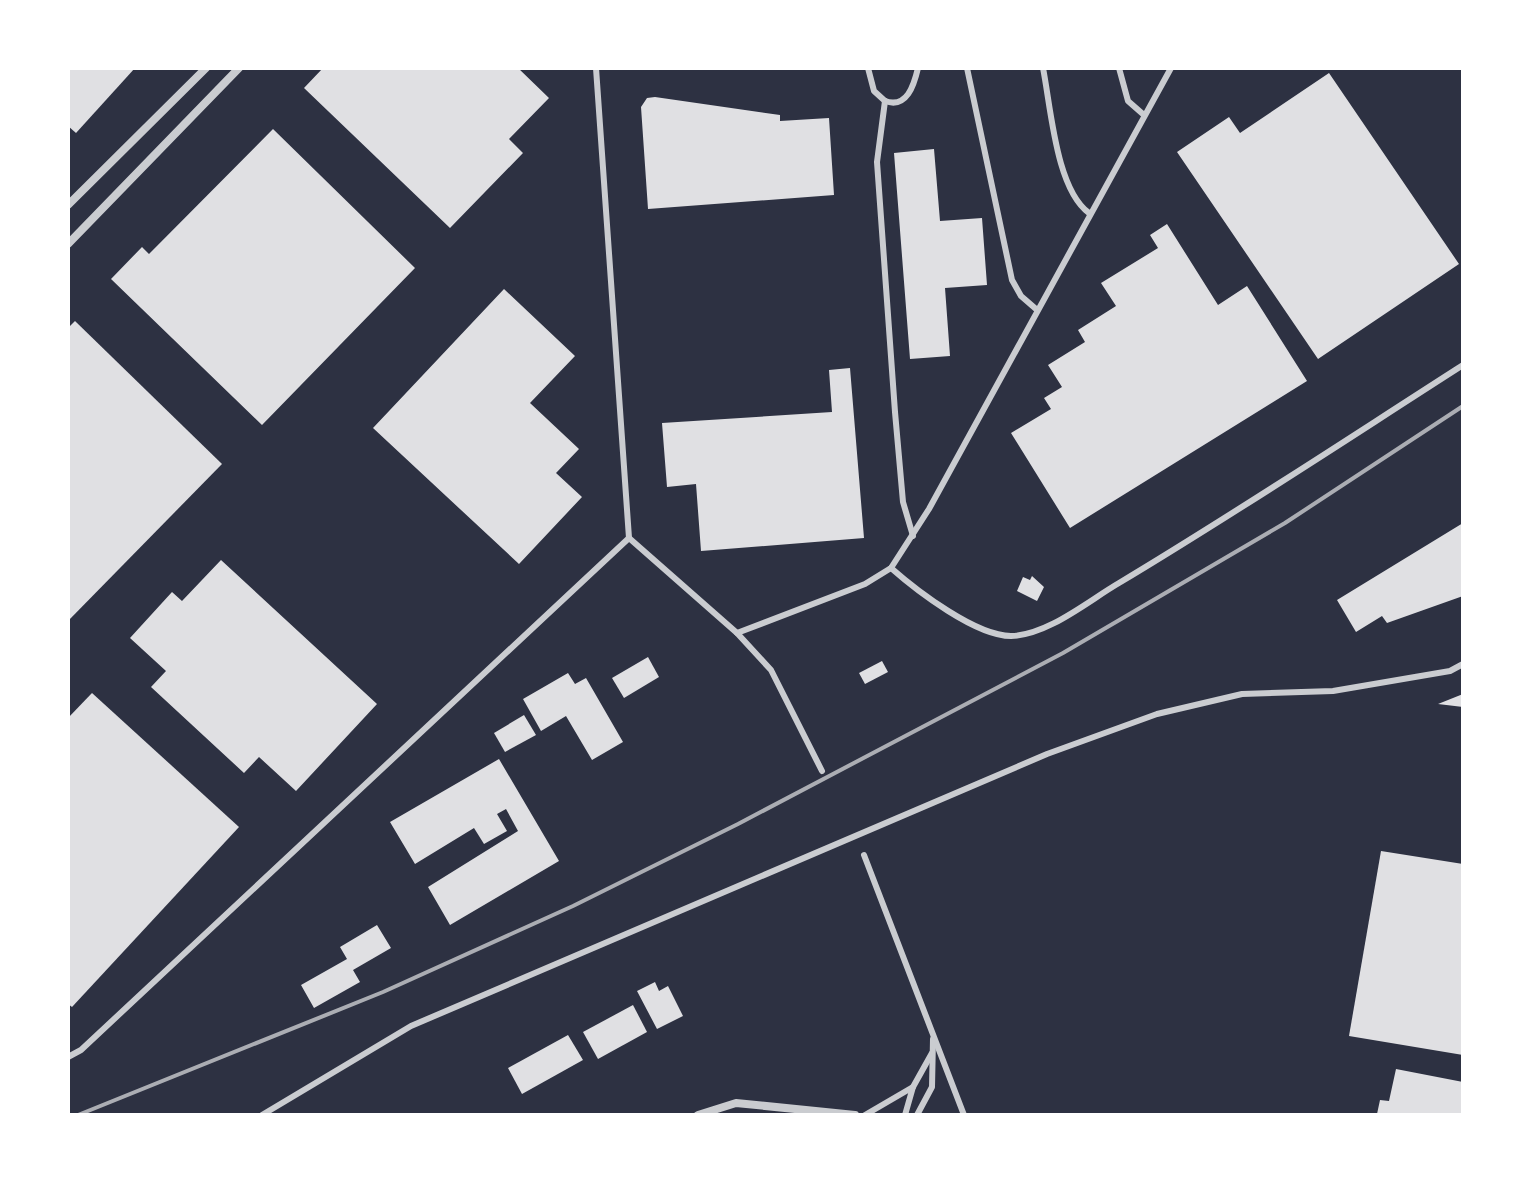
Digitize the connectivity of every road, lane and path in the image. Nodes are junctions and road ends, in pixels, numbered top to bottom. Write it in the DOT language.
graph roads {
  1 [pos="206,68"];
  2 [pos="239,68"];
  3 [pos="596,68"];
  4 [pos="868,68"];
  5 [pos="918,68"];
  6 [pos="967,68"];
  7 [pos="1043,68"];
  8 [pos="1119,68"];
  9 [pos="1171,68"];
  10 [pos="885,101"];
  11 [pos="1144,115"];
  12 [pos="70,201"];
  13 [pos="1089,213"];
  14 [pos="68,244"];
  15 [pos="1036,309"];
  16 [pos="1463,365"];
  17 [pos="913,536"];
  18 [pos="629,538"];
  19 [pos="891,568"];
  20 [pos="737,633"];
  21 [pos="1463,664"];
  22 [pos="822,771"];
  23 [pos="864,855"];
  24 [pos="933,1036"];
  25 [pos="932,1053"];
  26 [pos="68,1057"];
  27 [pos="913,1087"];
  28 [pos="262,1115"];
  29 [pos="698,1115"];
  30 [pos="855,1115"];
  31 [pos="865,1115"];
  32 [pos="905,1115"];
  33 [pos="917,1115"];
  34 [pos="964,1115"];
  1 -- 12 [label="street"];
  2 -- 14 [label="street"];
  3 -- 18 [label="street"];
  4 -- 10 [label="street"];
  5 -- 10 [label="street"];
  6 -- 15 [label="street"];
  7 -- 13 [label="street"];
  8 -- 11 [label="street"];
  9 -- 11 [label="street"];
  10 -- 17 [label="street"];
  11 -- 13 [label="street"];
  13 -- 15 [label="street"];
  15 -- 17 [label="street"];
  16 -- 19 [label="street"];
  17 -- 19 [label="street"];
  18 -- 20 [label="street"];
  18 -- 26 [label="street"];
  19 -- 20 [label="street"];
  20 -- 22 [label="street"];
  21 -- 28 [label="street"];
  23 -- 24 [label="street"];
  24 -- 25 [label="street"];
  24 -- 34 [label="street"];
  25 -- 27 [label="street"];
  25 -- 33 [label="street"];
  27 -- 31 [label="street"];
  27 -- 32 [label="street"];
  29 -- 30 [label="street"];
}
